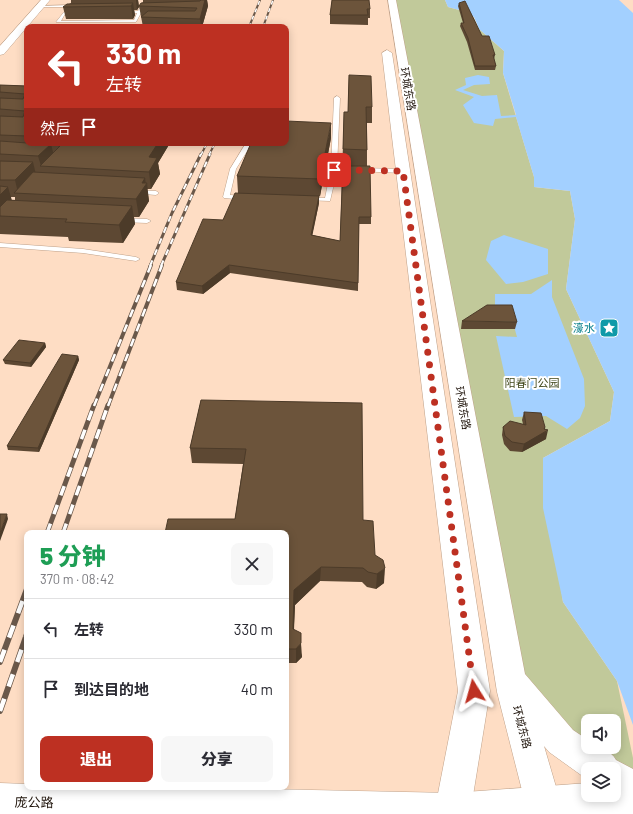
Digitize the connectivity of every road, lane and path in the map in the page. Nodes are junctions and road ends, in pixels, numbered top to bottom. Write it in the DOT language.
graph roads {
  1 [pos="380,0"];
  2 [pos="392,0"];
  3 [pos="43,3"];
  4 [pos="134,5"];
  5 [pos="142,5"];
  6 [pos="149,5"];
  7 [pos="79,6"];
  8 [pos="116,12"];
  9 [pos="139,12"];
  10 [pos="162,12"];
  11 [pos="86,13"];
  12 [pos="136,21"];
  13 [pos="143,21"];
  14 [pos="25,24"];
  15 [pos="24,25"];
  16 [pos="0,52"];
  17 [pos="337,98"];
  18 [pos="329,133"];
  19 [pos="336,133"];
  20 [pos="247,146"];
  21 [pos="334,170"];
  22 [pos="403,171"];
  23 [pos="124,191"];
  24 [pos="156,193"];
  25 [pos="257,198"];
  26 [pos="297,199"];
  27 [pos="117,220"];
  28 [pos="147,221"];
  29 [pos="0,245"];
  30 [pos="136,259"];
  31 [pos="511,681"];
  32 [pos="592,762"];
  33 [pos="621,782"];
  34 [pos="633,790"];
  35 [pos="633,796"];
  36 [pos="0,801"];
  37 [pos="545,809"];
  38 [pos="452,813"];
  1 -- 22 [label="main road, 环城东路"];
  2 -- 31 [label="main road, 环城东路"];
  3 -- 7 [label="lane"];
  3 -- 14 [label="main road"];
  4 -- 5 [label="lane"];
  5 -- 6 [label="lane"];
  5 -- 9 [label="lane"];
  8 -- 9 [label="lane"];
  9 -- 10 [label="lane"];
  9 -- 12 [label="lane"];
  11 -- 12 [label="lane"];
  12 -- 13 [label="lane"];
  15 -- 16 [label="main road"];
  17 -- 19 [label="lane"];
  18 -- 19 [label="lane"];
  19 -- 21 [label="lane"];
  20 -- 25 [label="lane"];
  21 -- 22 [label="lane"];
  21 -- 26 [label="lane"];
  22 -- 38 [label="main road, 环城东路"];
  23 -- 24 [label="lane"];
  27 -- 28 [label="lane"];
  29 -- 30 [label="lane"];
  31 -- 32 [label="main road"];
  31 -- 37 [label="main road, 环城东路"];
  33 -- 34 [label="main road"];
  35 -- 37 [label="main road, 庞公路"];
  36 -- 38 [label="main road, 庞公路"];
  37 -- 38 [label="main road, 庞公路"];
}
